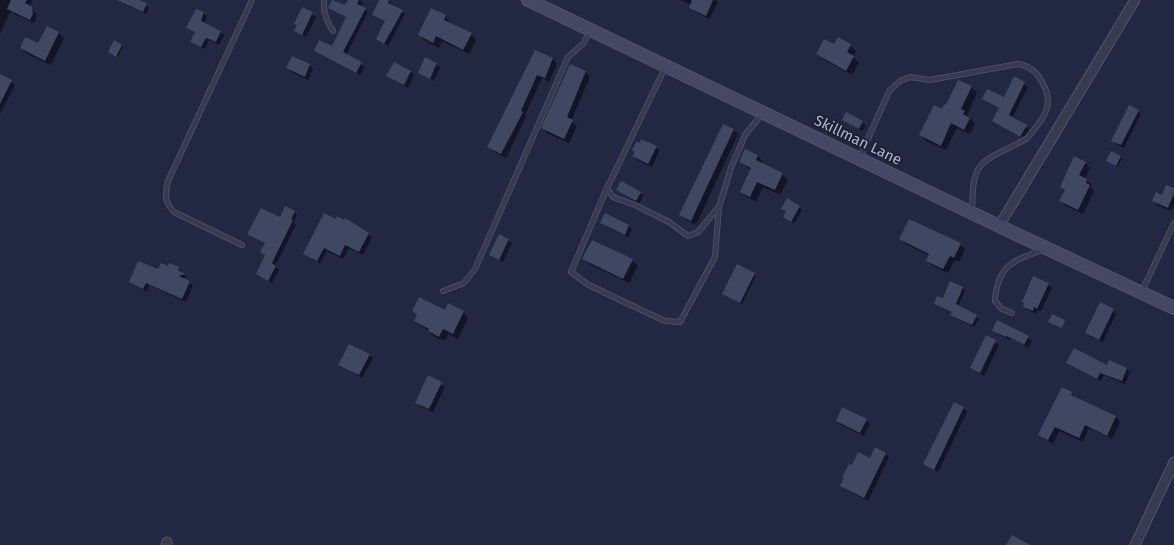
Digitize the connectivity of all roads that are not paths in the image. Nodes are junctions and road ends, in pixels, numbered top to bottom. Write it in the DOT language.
graph roads {
  1 [pos="252,0"];
  2 [pos="324,0"];
  3 [pos="528,0"];
  4 [pos="1135,0"];
  5 [pos="590,29"];
  6 [pos="333,31"];
  7 [pos="666,66"];
  8 [pos="764,112"];
  9 [pos="860,158"];
  10 [pos="606,188"];
  11 [pos="719,207"];
  12 [pos="972,213"];
  13 [pos="1174,223"];
  14 [pos="999,226"];
  15 [pos="242,245"];
  16 [pos="1046,248"];
  17 [pos="443,291"];
  18 [pos="1142,292"];
  19 [pos="1174,308"];
  20 [pos="1012,313"];
  21 [pos="1174,462"];
  22 [pos="1135,545"];
  1 -- 15 [label="lane"];
  2 -- 6 [label="lane"];
  3 -- 5 [label="street, Skillman Lane"];
  4 -- 14 [label="street"];
  5 -- 7 [label="street, Skillman Lane"];
  5 -- 17 [label="lane"];
  7 -- 8 [label="street, Skillman Lane"];
  7 -- 10 [label="lane"];
  8 -- 9 [label="street, Skillman Lane"];
  8 -- 11 [label="lane"];
  9 -- 12 [label="street, Skillman Lane"];
  9 -- 12 [label="lane"];
  10 -- 11 [label="lane"];
  10 -- 11 [label="lane"];
  12 -- 14 [label="street, Skillman Lane"];
  13 -- 18 [label="lane"];
  14 -- 16 [label="street, Skillman Lane"];
  16 -- 18 [label="street, Skillman Lane"];
  16 -- 20 [label="lane"];
  18 -- 19 [label="street, Skillman Lane"];
  21 -- 22 [label="street"];
}
